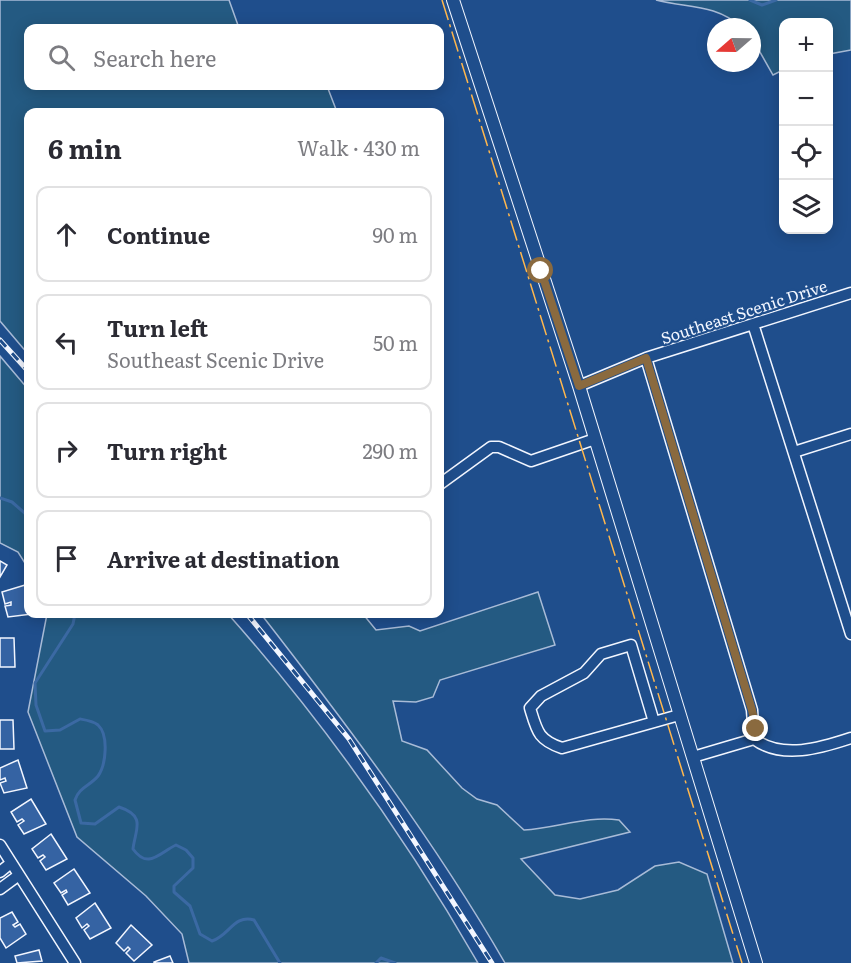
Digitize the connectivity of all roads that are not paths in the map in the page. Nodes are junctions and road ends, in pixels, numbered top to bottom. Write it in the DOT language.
graph roads {
  1 [pos="453,0"];
  2 [pos="851,293"];
  3 [pos="753,324"];
  4 [pos="646,358"];
  5 [pos="579,386"];
  6 [pos="851,434"];
  7 [pos="595,439"];
  8 [pos="794,452"];
  9 [pos="444,481"];
  10 [pos="848,616"];
  11 [pos="851,634"];
  12 [pos="680,715"];
  13 [pos="654,722"];
  14 [pos="851,738"];
  15 [pos="754,739"];
  16 [pos="693,757"];
  17 [pos="0,845"];
  18 [pos="11,862"];
  19 [pos="0,872"];
  20 [pos="19,875"];
  21 [pos="0,889"];
  22 [pos="75,963"];
  23 [pos="756,963"];
  1 -- 5 [label="main road"];
  2 -- 3 [label="street, Southeast Scenic Drive"];
  3 -- 4 [label="street, Southeast Scenic Drive"];
  3 -- 8 [label="street"];
  4 -- 5 [label="street, Southeast Scenic Drive"];
  4 -- 15 [label="street"];
  5 -- 7 [label="main road"];
  6 -- 8 [label="street"];
  7 -- 9 [label="street"];
  7 -- 12 [label="main road"];
  8 -- 10 [label="street"];
  10 -- 11 [label="street"];
  12 -- 13 [label="street"];
  12 -- 16 [label="main road"];
  13 -- 13 [label="street"];
  14 -- 15 [label="street"];
  15 -- 16 [label="street"];
  16 -- 23 [label="main road"];
  17 -- 18 [label="street"];
  18 -- 19 [label="street"];
  18 -- 20 [label="street"];
  20 -- 21 [label="street"];
  20 -- 22 [label="street"];
}
